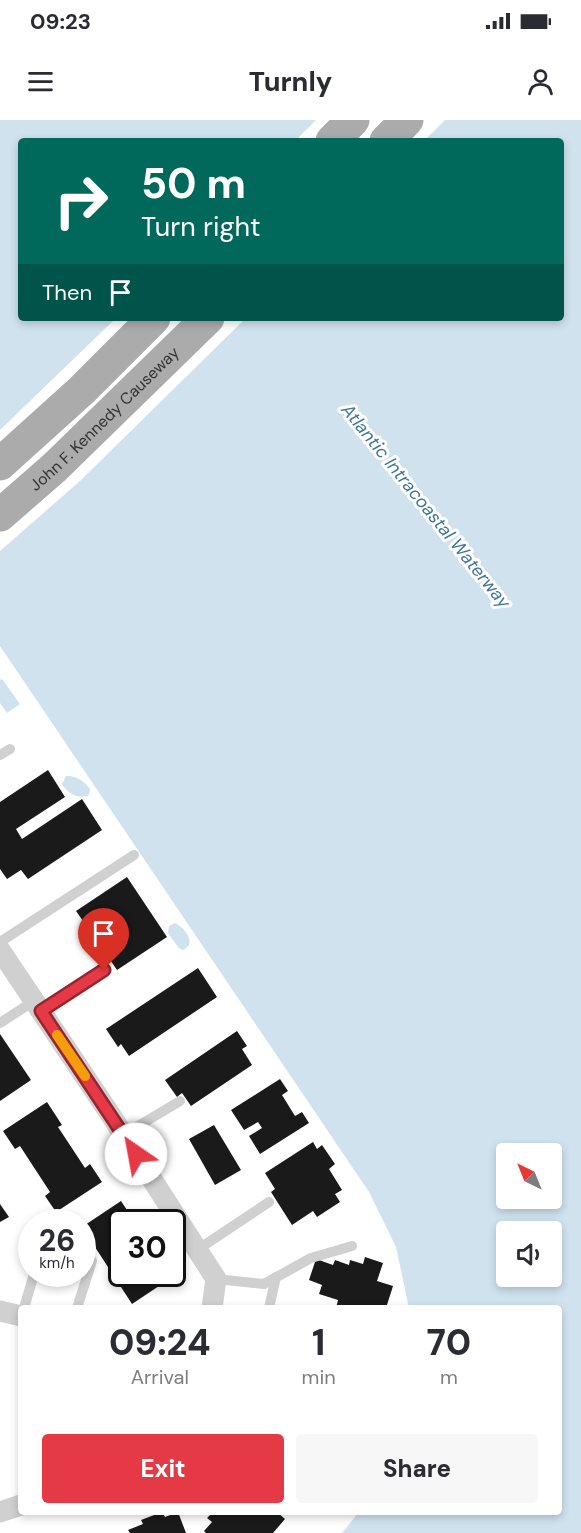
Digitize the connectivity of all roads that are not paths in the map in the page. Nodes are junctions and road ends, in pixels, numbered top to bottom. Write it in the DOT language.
graph roads {
  1 [pos="353,120"];
  2 [pos="407,120"];
  3 [pos="335,138"];
  4 [pos="389,138"];
  5 [pos="151,321"];
  6 [pos="205,321"];
  7 [pos="0,464"];
  8 [pos="0,515"];
  9 [pos="134,855"];
  10 [pos="0,942"];
  11 [pos="0,950"];
  12 [pos="104,970"];
  13 [pos="38,1006"];
  14 [pos="0,1023"];
  15 [pos="180,1101"];
  16 [pos="123,1135"];
  17 [pos="269,1202"];
  18 [pos="352,1246"];
  19 [pos="197,1250"];
  20 [pos="276,1277"];
  21 [pos="216,1280"];
  22 [pos="30,1287"];
  23 [pos="84,1287"];
  24 [pos="25,1305"];
  25 [pos="78,1305"];
  26 [pos="212,1305"];
  27 [pos="269,1305"];
  28 [pos="0,1311"];
  29 [pos="18,1315"];
  30 [pos="18,1506"];
  31 [pos="0,1512"];
  1 -- 3 [label="main road"];
  2 -- 4 [label="main road"];
  5 -- 7 [label="main road"];
  6 -- 8 [label="main road, John F. Kennedy Causeway"];
  9 -- 10 [label="lane"];
  11 -- 13 [label="street"];
  12 -- 13 [label="lane"];
  13 -- 14 [label="lane"];
  13 -- 16 [label="street"];
  15 -- 16 [label="lane"];
  16 -- 19 [label="street"];
  17 -- 19 [label="lane"];
  18 -- 20 [label="lane"];
  19 -- 21 [label="street"];
  20 -- 21 [label="lane"];
  20 -- 27 [label="lane"];
  21 -- 26 [label="street"];
  22 -- 24 [label="lane"];
  23 -- 25 [label="lane"];
  28 -- 29 [label="street"];
  30 -- 31 [label="street"];
}
